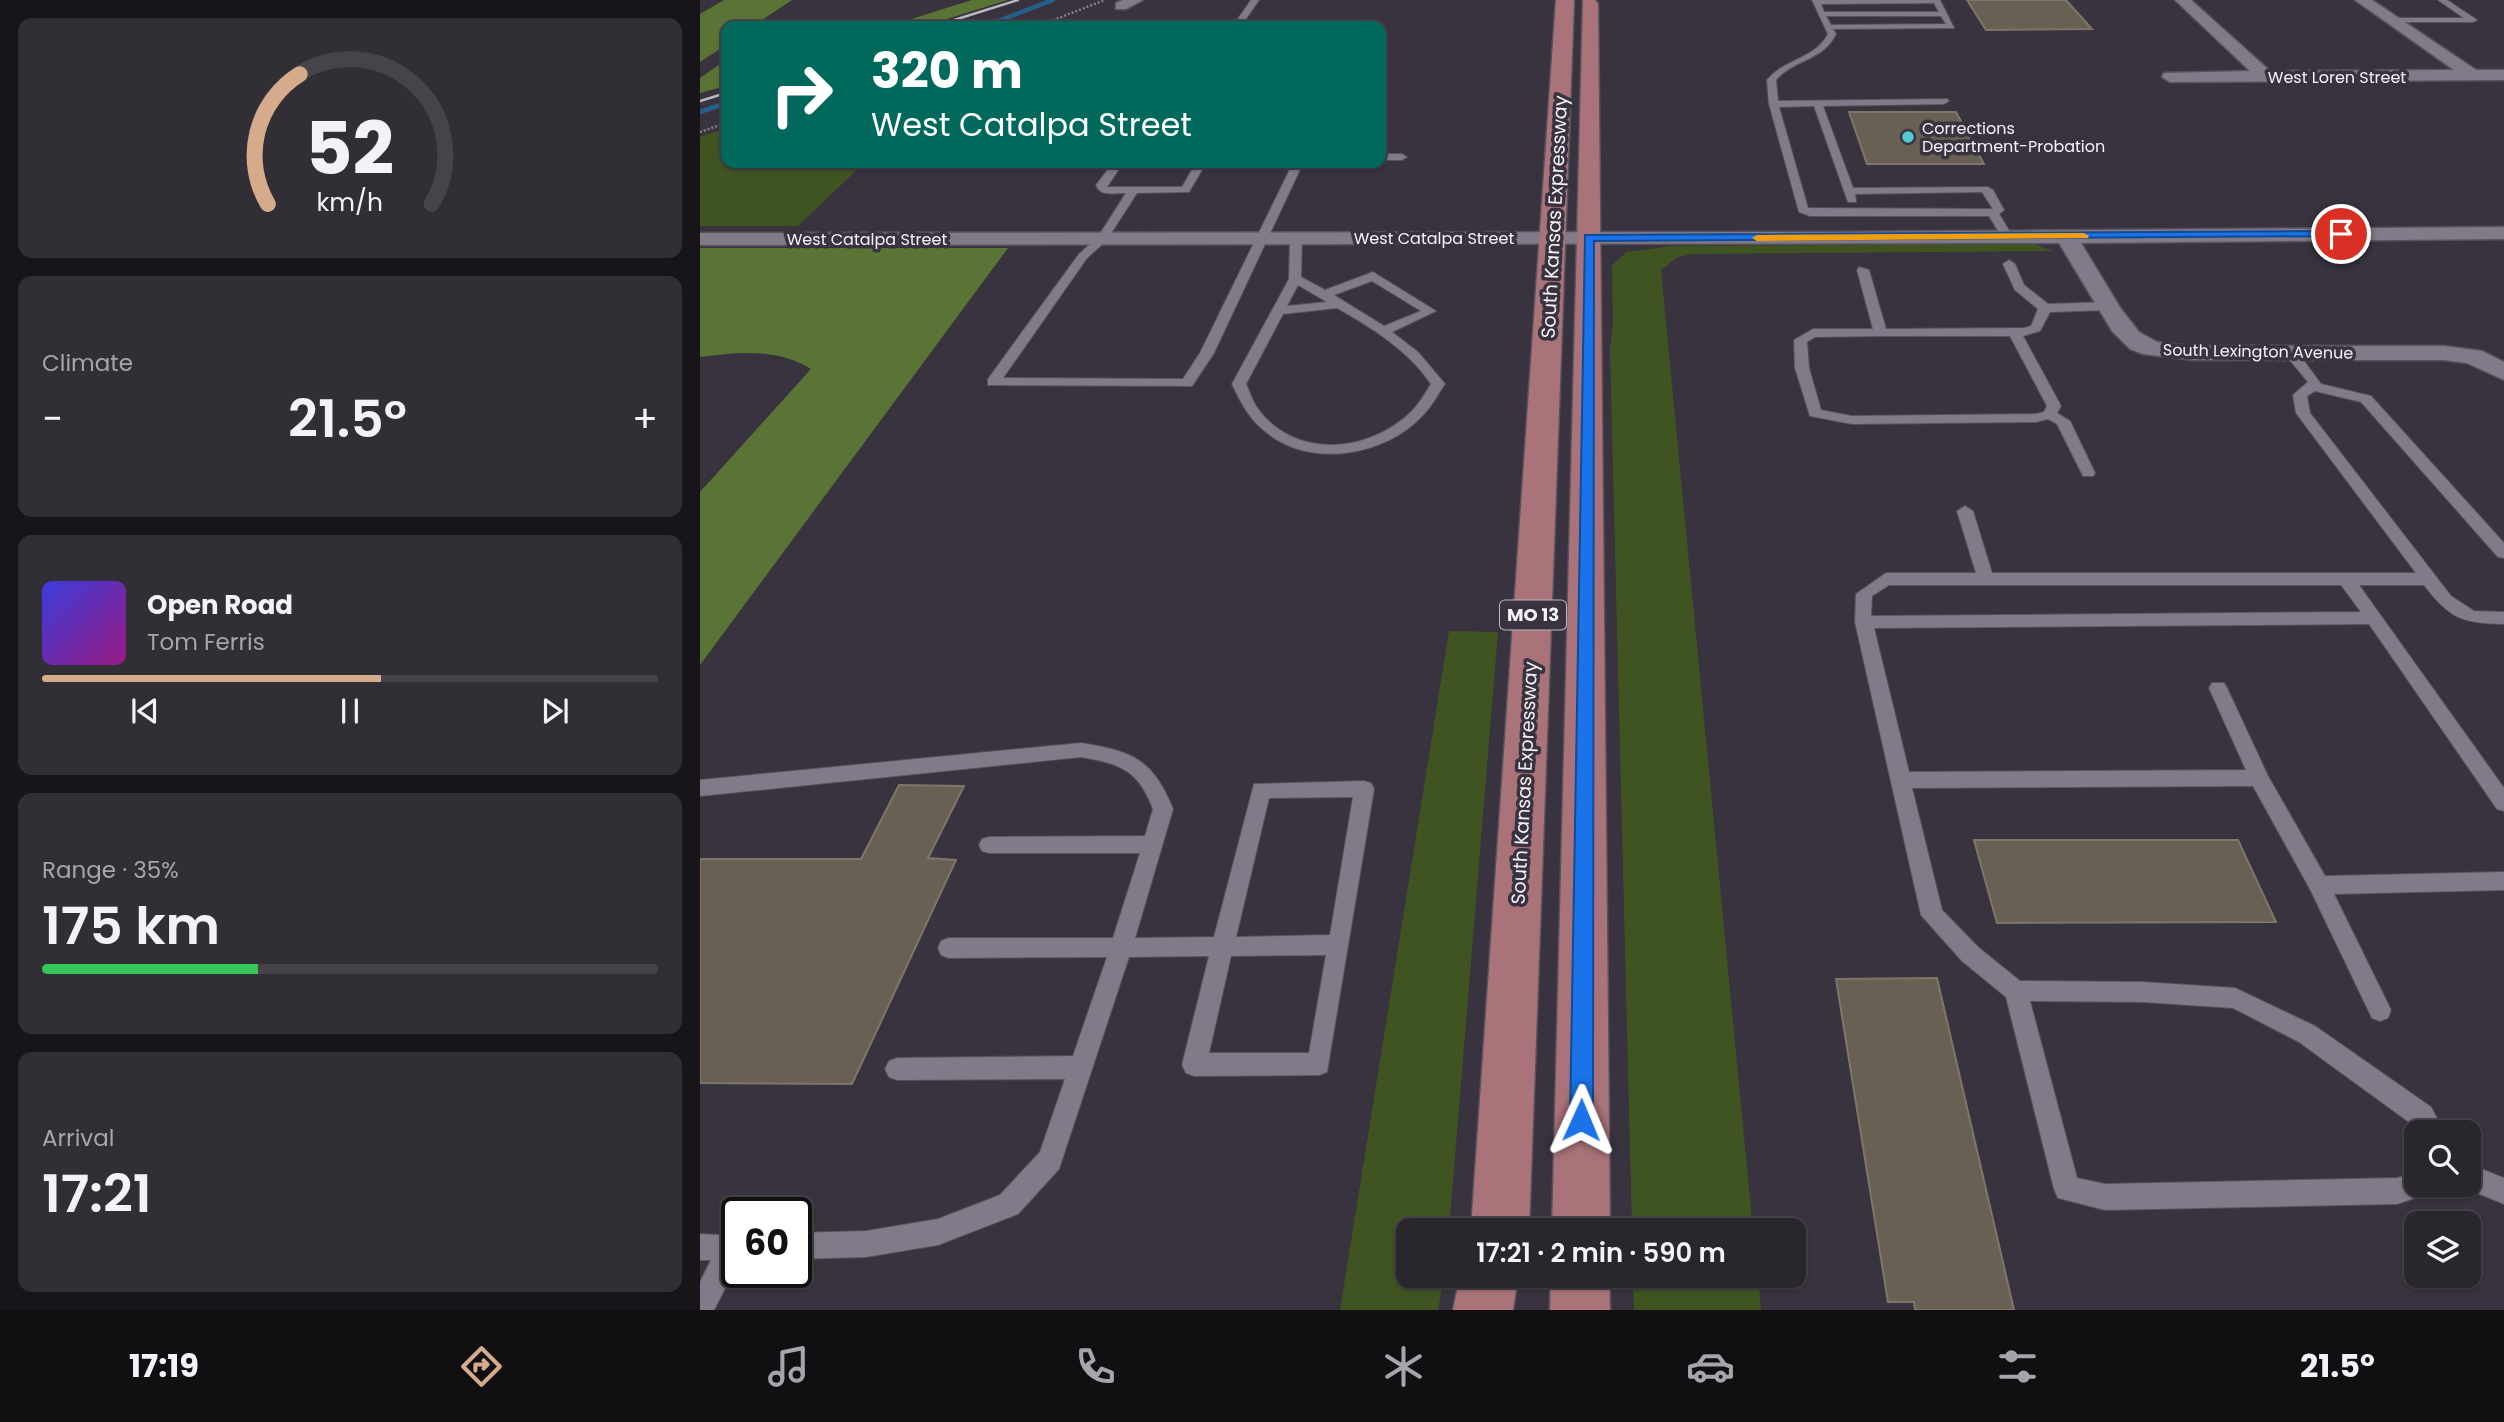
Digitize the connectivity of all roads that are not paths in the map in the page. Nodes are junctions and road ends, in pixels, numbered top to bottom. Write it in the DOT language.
graph roads {
  1 [pos="1136,0"];
  2 [pos="1255,0"];
  3 [pos="1565,0"];
  4 [pos="1589,0"];
  5 [pos="2182,0"];
  6 [pos="2362,0"];
  7 [pos="2442,0"];
  8 [pos="1816,1"];
  9 [pos="1937,1"];
  10 [pos="1121,6"];
  11 [pos="1944,13"];
  12 [pos="1821,14"];
  13 [pos="2391,20"];
  14 [pos="1240,21"];
  15 [pos="1827,26"];
  16 [pos="2504,75"];
  17 [pos="2473,76"];
  18 [pos="2170,77"];
  19 [pos="2266,77"];
  20 [pos="1944,101"];
  21 [pos="1817,102"];
  22 [pos="1774,104"];
  23 [pos="1402,157"];
  24 [pos="1386,158"];
  25 [pos="1114,168"];
  26 [pos="1198,168"];
  27 [pos="1296,168"];
  28 [pos="1849,191"];
  29 [pos="1132,192"];
  30 [pos="1827,213"];
  31 [pos="1857,213"];
  32 [pos="1993,213"];
  33 [pos="2504,233"];
  34 [pos="2066,236"];
  35 [pos="2007,237"];
  36 [pos="1263,238"];
  37 [pos="1296,238"];
  38 [pos="1571,238"];
  39 [pos="1835,238"];
  40 [pos="700,239"];
  41 [pos="1102,239"];
  42 [pos="2009,264"];
  43 [pos="1863,270"];
  44 [pos="1295,279"];
  45 [pos="1324,295"];
  46 [pos="1338,304"];
  47 [pos="2109,306"];
  48 [pos="2045,308"];
  49 [pos="1277,311"];
  50 [pos="1381,332"];
  51 [pos="2014,332"];
  52 [pos="1881,333"];
  53 [pos="2291,353"];
  54 [pos="2504,372"];
  55 [pos="2312,386"];
  56 [pos="2049,415"];
  57 [pos="2088,473"];
  58 [pos="1965,511"];
  59 [pos="2504,554"];
  60 [pos="1986,579"];
  61 [pos="2346,579"];
  62 [pos="2430,579"];
  63 [pos="2373,618"];
  64 [pos="2504,618"];
  65 [pos="1864,622"];
  66 [pos="2218,688"];
  67 [pos="2495,776"];
  68 [pos="2259,778"];
  69 [pos="1900,780"];
  70 [pos="700,788"];
  71 [pos="2504,803"];
  72 [pos="1152,844"];
  73 [pos="989,845"];
  74 [pos="2504,881"];
  75 [pos="2319,885"];
  76 [pos="1339,945"];
  77 [pos="1223,947"];
  78 [pos="949,948"];
  79 [pos="1121,948"];
  80 [pos="2016,990"];
  81 [pos="2380,1010"];
  82 [pos="1081,1067"];
  83 [pos="897,1069"];
  84 [pos="2424,1120"];
  85 [pos="2481,1182"];
  86 [pos="2404,1189"];
  87 [pos="2504,1191"];
  88 [pos="1499,1218"];
  89 [pos="1580,1218"];
  90 [pos="812,1245"];
  91 [pos="700,1247"];
  92 [pos="721,1247"];
  93 [pos="721,1271"];
  94 [pos="1488,1288"];
  95 [pos="1496,1288"];
  96 [pos="700,1310"];
  97 [pos="1483,1310"];
  98 [pos="1495,1310"];
  1 -- 10 [label="street"];
  2 -- 14 [label="lane"];
  3 -- 38 [label="main road, South Kansas Expressway / MO 13"];
  4 -- 38 [label="main road, South Kansas Expressway / MO 13"];
  5 -- 19 [label="street"];
  6 -- 13 [label="street"];
  7 -- 13 [label="lane"];
  8 -- 9 [label="lane"];
  8 -- 12 [label="lane"];
  9 -- 11 [label="lane"];
  11 -- 12 [label="lane"];
  11 -- 15 [label="lane"];
  12 -- 15 [label="lane"];
  13 -- 17 [label="street"];
  15 -- 22 [label="lane"];
  16 -- 17 [label="street, West Loren Street"];
  17 -- 19 [label="street, West Loren Street"];
  18 -- 19 [label="street, West Loren Street"];
  20 -- 21 [label="lane"];
  21 -- 22 [label="lane"];
  21 -- 28 [label="lane"];
  22 -- 30 [label="lane"];
  23 -- 24 [label="lane"];
  25 -- 29 [label="lane"];
  26 -- 29 [label="lane"];
  27 -- 36 [label="lane"];
  28 -- 31 [label="lane"];
  28 -- 32 [label="lane"];
  29 -- 41 [label="lane"];
  30 -- 31 [label="lane"];
  30 -- 39 [label="lane"];
  31 -- 32 [label="lane"];
  32 -- 35 [label="lane"];
  33 -- 34 [label="street, West Catalpa Street"];
  34 -- 35 [label="street, West Catalpa Street"];
  34 -- 47 [label="street, South Lexington Avenue"];
  35 -- 39 [label="street, West Catalpa Street"];
  36 -- 37 [label="street, West Catalpa Street"];
  36 -- 41 [label="street, West Catalpa Street"];
  36 -- 41 [label="lane"];
  37 -- 38 [label="street, West Catalpa Street"];
  37 -- 44 [label="lane"];
  38 -- 39 [label="street, West Catalpa Street"];
  38 -- 88 [label="main road, South Kansas Expressway / MO 13"];
  38 -- 89 [label="main road, South Kansas Expressway / MO 13"];
  40 -- 41 [label="street, West Catalpa Street"];
  42 -- 48 [label="lane"];
  43 -- 52 [label="lane"];
  44 -- 45 [label="lane"];
  44 -- 49 [label="lane"];
  45 -- 46 [label="lane"];
  45 -- 50 [label="lane"];
  46 -- 49 [label="lane"];
  46 -- 50 [label="lane"];
  47 -- 48 [label="lane"];
  47 -- 53 [label="street, South Lexington Avenue"];
  48 -- 51 [label="lane"];
  49 -- 50 [label="lane"];
  51 -- 52 [label="lane"];
  51 -- 56 [label="lane"];
  52 -- 56 [label="lane"];
  53 -- 54 [label="street, South Lexington Avenue"];
  53 -- 55 [label="lane"];
  55 -- 59 [label="lane"];
  55 -- 62 [label="lane"];
  56 -- 57 [label="lane"];
  58 -- 60 [label="lane"];
  60 -- 61 [label="lane"];
  60 -- 65 [label="lane"];
  61 -- 62 [label="lane"];
  61 -- 63 [label="lane"];
  62 -- 64 [label="lane"];
  63 -- 65 [label="lane"];
  63 -- 67 [label="lane"];
  65 -- 69 [label="lane"];
  66 -- 68 [label="lane"];
  67 -- 71 [label="lane"];
  68 -- 69 [label="lane"];
  68 -- 75 [label="lane"];
  69 -- 80 [label="lane"];
  70 -- 72 [label="lane"];
  72 -- 73 [label="lane"];
  72 -- 79 [label="lane"];
  74 -- 75 [label="lane"];
  75 -- 81 [label="lane"];
  76 -- 77 [label="lane"];
  76 -- 77 [label="lane"];
  76 -- 77 [label="lane"];
  77 -- 79 [label="lane"];
  78 -- 79 [label="lane"];
  79 -- 82 [label="lane"];
  80 -- 84 [label="lane"];
  80 -- 86 [label="lane"];
  82 -- 83 [label="lane"];
  82 -- 90 [label="lane"];
  85 -- 87 [label="lane"];
  91 -- 92 [label="lane"];
  93 -- 96 [label="lane"];
  94 -- 97 [label="main road"];
  95 -- 98 [label="main road, South Kansas Expressway / MO 13"];
}
